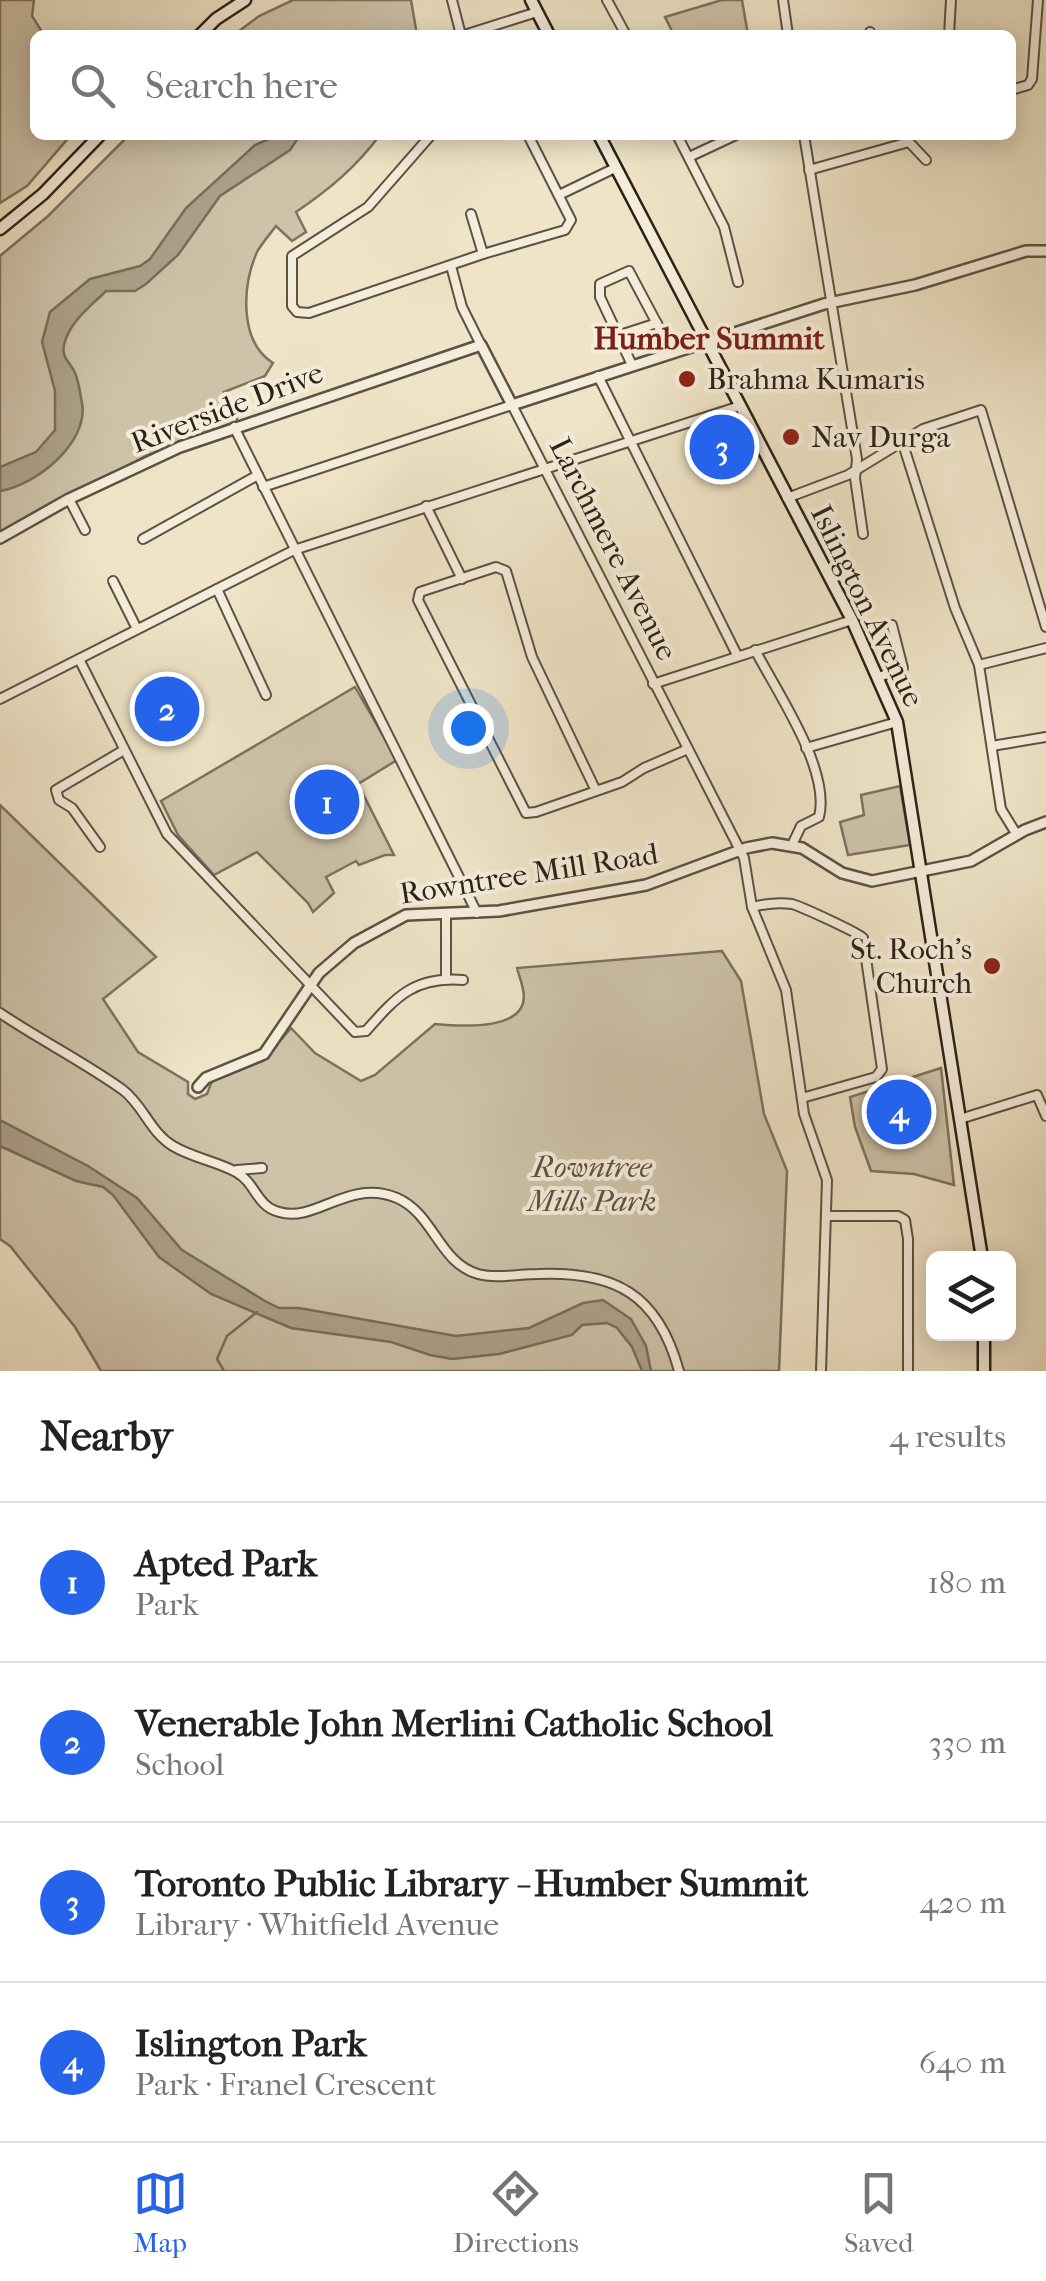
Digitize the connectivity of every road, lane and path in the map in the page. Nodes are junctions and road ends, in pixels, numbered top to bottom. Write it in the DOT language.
graph roads {
  1 [pos="245,0"];
  2 [pos="452,0"];
  3 [pos="531,0"];
  4 [pos="607,0"];
  5 [pos="784,0"];
  6 [pos="951,0"];
  7 [pos="1038,0"];
  8 [pos="537,12"];
  9 [pos="205,30"];
  10 [pos="461,30"];
  11 [pos="478,30"];
  12 [pos="546,30"];
  13 [pos="623,30"];
  14 [pos="787,30"];
  15 [pos="949,30"];
  16 [pos="1016,89"];
  17 [pos="95,140"];
  18 [pos="426,140"];
  19 [pos="531,140"];
  20 [pos="602,140"];
  21 [pos="680,140"];
  22 [pos="725,140"];
  23 [pos="805,140"];
  24 [pos="885,140"];
  25 [pos="886,146"];
  26 [pos="689,157"];
  27 [pos="926,160"];
  28 [pos="615,168"];
  29 [pos="808,170"];
  30 [pos="559,195"];
  31 [pos="471,214"];
  32 [pos="0,229"];
  33 [pos="1046,251"];
  34 [pos="484,254"];
  35 [pos="451,266"];
  36 [pos="738,282"];
  37 [pos="832,302"];
  38 [pos="657,323"];
  39 [pos="620,334"];
  40 [pos="663,335"];
  41 [pos="707,340"];
  42 [pos="481,345"];
  43 [pos="632,365"];
  44 [pos="598,376"];
  45 [pos="512,404"];
  46 [pos="740,406"];
  47 [pos="234,427"];
  48 [pos="629,440"];
  49 [pos="902,441"];
  50 [pos="544,469"];
  51 [pos="857,469"];
  52 [pos="258,475"];
  53 [pos="263,487"];
  54 [pos="787,498"];
  55 [pos="69,499"];
  56 [pos="426,506"];
  57 [pos="85,530"];
  58 [pos="863,534"];
  59 [pos="0,538"];
  60 [pos="143,540"];
  61 [pos="294,550"];
  62 [pos="462,579"];
  63 [pos="113,580"];
  64 [pos="217,589"];
  65 [pos="852,620"];
  66 [pos="892,625"];
  67 [pos="1046,627"];
  68 [pos="138,629"];
  69 [pos="1046,648"];
  70 [pos="756,650"];
  71 [pos="738,655"];
  72 [pos="78,659"];
  73 [pos="979,666"];
  74 [pos="878,677"];
  75 [pos="653,684"];
  76 [pos="266,695"];
  77 [pos="0,699"];
  78 [pos="897,722"];
  79 [pos="1046,737"];
  80 [pos="992,746"];
  81 [pos="806,748"];
  82 [pos="688,749"];
  83 [pos="124,750"];
  84 [pos="596,791"];
  85 [pos="1046,822"];
  86 [pos="1016,835"];
  87 [pos="792,845"];
  88 [pos="100,846"];
  89 [pos="741,850"];
  90 [pos="922,872"];
  91 [pos="752,907"];
  92 [pos="476,913"];
  93 [pos="446,914"];
  94 [pos="446,979"];
  95 [pos="462,980"];
  96 [pos="311,984"];
  97 [pos="0,1012"];
  98 [pos="198,1087"];
  99 [pos="802,1098"];
  100 [pos="1046,1116"];
  101 [pos="960,1120"];
  102 [pos="262,1168"];
  103 [pos="234,1171"];
  104 [pos="828,1216"];
  105 [pos="981,1251"];
  106 [pos="984,1341"];
  107 [pos="679,1371"];
  108 [pos="821,1371"];
  109 [pos="908,1371"];
  110 [pos="984,1371"];
  1 -- 9 [label="main road"];
  2 -- 10 [label="street"];
  3 -- 8 [label="main road"];
  4 -- 13 [label="street"];
  5 -- 14 [label="street"];
  6 -- 15 [label="street"];
  7 -- 16 [label="street"];
  8 -- 11 [label="street"];
  8 -- 12 [label="main road"];
  17 -- 32 [label="main road"];
  18 -- 35 [label="street"];
  19 -- 30 [label="street"];
  20 -- 28 [label="main road, Islington Avenue"];
  21 -- 26 [label="street"];
  22 -- 26 [label="street"];
  23 -- 29 [label="street"];
  24 -- 25 [label="street"];
  25 -- 27 [label="street"];
  25 -- 29 [label="street"];
  26 -- 36 [label="street"];
  28 -- 30 [label="street"];
  28 -- 41 [label="main road, Islington Avenue"];
  29 -- 37 [label="street"];
  30 -- 34 [label="street"];
  31 -- 34 [label="street"];
  33 -- 37 [label="street"];
  34 -- 35 [label="street"];
  35 -- 42 [label="street, Larchmere Avenue"];
  37 -- 41 [label="street"];
  37 -- 51 [label="street"];
  38 -- 39 [label="street"];
  38 -- 39 [label="street"];
  38 -- 40 [label="street"];
  39 -- 43 [label="street"];
  41 -- 43 [label="street"];
  41 -- 46 [label="main road, Islington Avenue"];
  42 -- 45 [label="street, Larchmere Avenue"];
  42 -- 47 [label="street, Riverside Drive"];
  43 -- 44 [label="street"];
  44 -- 45 [label="street"];
  44 -- 48 [label="street"];
  45 -- 50 [label="street, Larchmere Avenue"];
  45 -- 53 [label="street"];
  46 -- 48 [label="street"];
  46 -- 54 [label="main road, Islington Avenue"];
  47 -- 52 [label="street"];
  47 -- 55 [label="street, Riverside Drive"];
  48 -- 50 [label="street"];
  48 -- 71 [label="street"];
  49 -- 51 [label="street"];
  49 -- 67 [label="street"];
  49 -- 73 [label="street"];
  50 -- 56 [label="street"];
  50 -- 75 [label="street, Larchmere Avenue"];
  51 -- 54 [label="street"];
  51 -- 58 [label="street"];
  52 -- 53 [label="street"];
  52 -- 60 [label="street"];
  53 -- 61 [label="street"];
  54 -- 65 [label="main road, Islington Avenue"];
  55 -- 57 [label="street"];
  55 -- 59 [label="street, Riverside Drive"];
  56 -- 61 [label="street"];
  56 -- 62 [label="street"];
  61 -- 64 [label="street"];
  61 -- 92 [label="street"];
  62 -- 84 [label="street"];
  62 -- 84 [label="street"];
  63 -- 68 [label="street"];
  64 -- 68 [label="street"];
  64 -- 76 [label="street"];
  65 -- 70 [label="street"];
  65 -- 74 [label="main road, Islington Avenue"];
  66 -- 74 [label="street"];
  68 -- 72 [label="street"];
  69 -- 73 [label="street"];
  70 -- 71 [label="street"];
  70 -- 81 [label="street"];
  71 -- 75 [label="street"];
  72 -- 77 [label="street"];
  72 -- 83 [label="street"];
  73 -- 80 [label="street"];
  74 -- 78 [label="main road, Islington Avenue"];
  75 -- 82 [label="street, Larchmere Avenue"];
  78 -- 81 [label="street"];
  78 -- 90 [label="main road, Islington Avenue"];
  79 -- 80 [label="street"];
  80 -- 86 [label="street"];
  81 -- 87 [label="street"];
  82 -- 84 [label="street"];
  82 -- 89 [label="street, Larchmere Avenue"];
  83 -- 88 [label="street"];
  83 -- 96 [label="street"];
  85 -- 86 [label="street"];
  86 -- 90 [label="street"];
  87 -- 89 [label="street, Rowntree Mill Road"];
  87 -- 90 [label="street"];
  89 -- 91 [label="street, Larchmere Avenue"];
  89 -- 92 [label="street, Rowntree Mill Road"];
  90 -- 101 [label="main road, Islington Avenue"];
  91 -- 99 [label="street, Larchmere Avenue"];
  91 -- 99 [label="street"];
  92 -- 93 [label="street, Rowntree Mill Road"];
  93 -- 94 [label="street"];
  93 -- 96 [label="street, Rowntree Mill Road"];
  94 -- 95 [label="street"];
  94 -- 96 [label="street"];
  96 -- 98 [label="street, Rowntree Mill Road"];
  97 -- 103 [label="street"];
  99 -- 104 [label="street, Larchmere Avenue"];
  100 -- 101 [label="street"];
  101 -- 105 [label="main road, Islington Avenue"];
  102 -- 103 [label="street"];
  103 -- 107 [label="street"];
  104 -- 108 [label="street, Larchmere Avenue"];
  104 -- 109 [label="street"];
  106 -- 110 [label="main road"];
}
